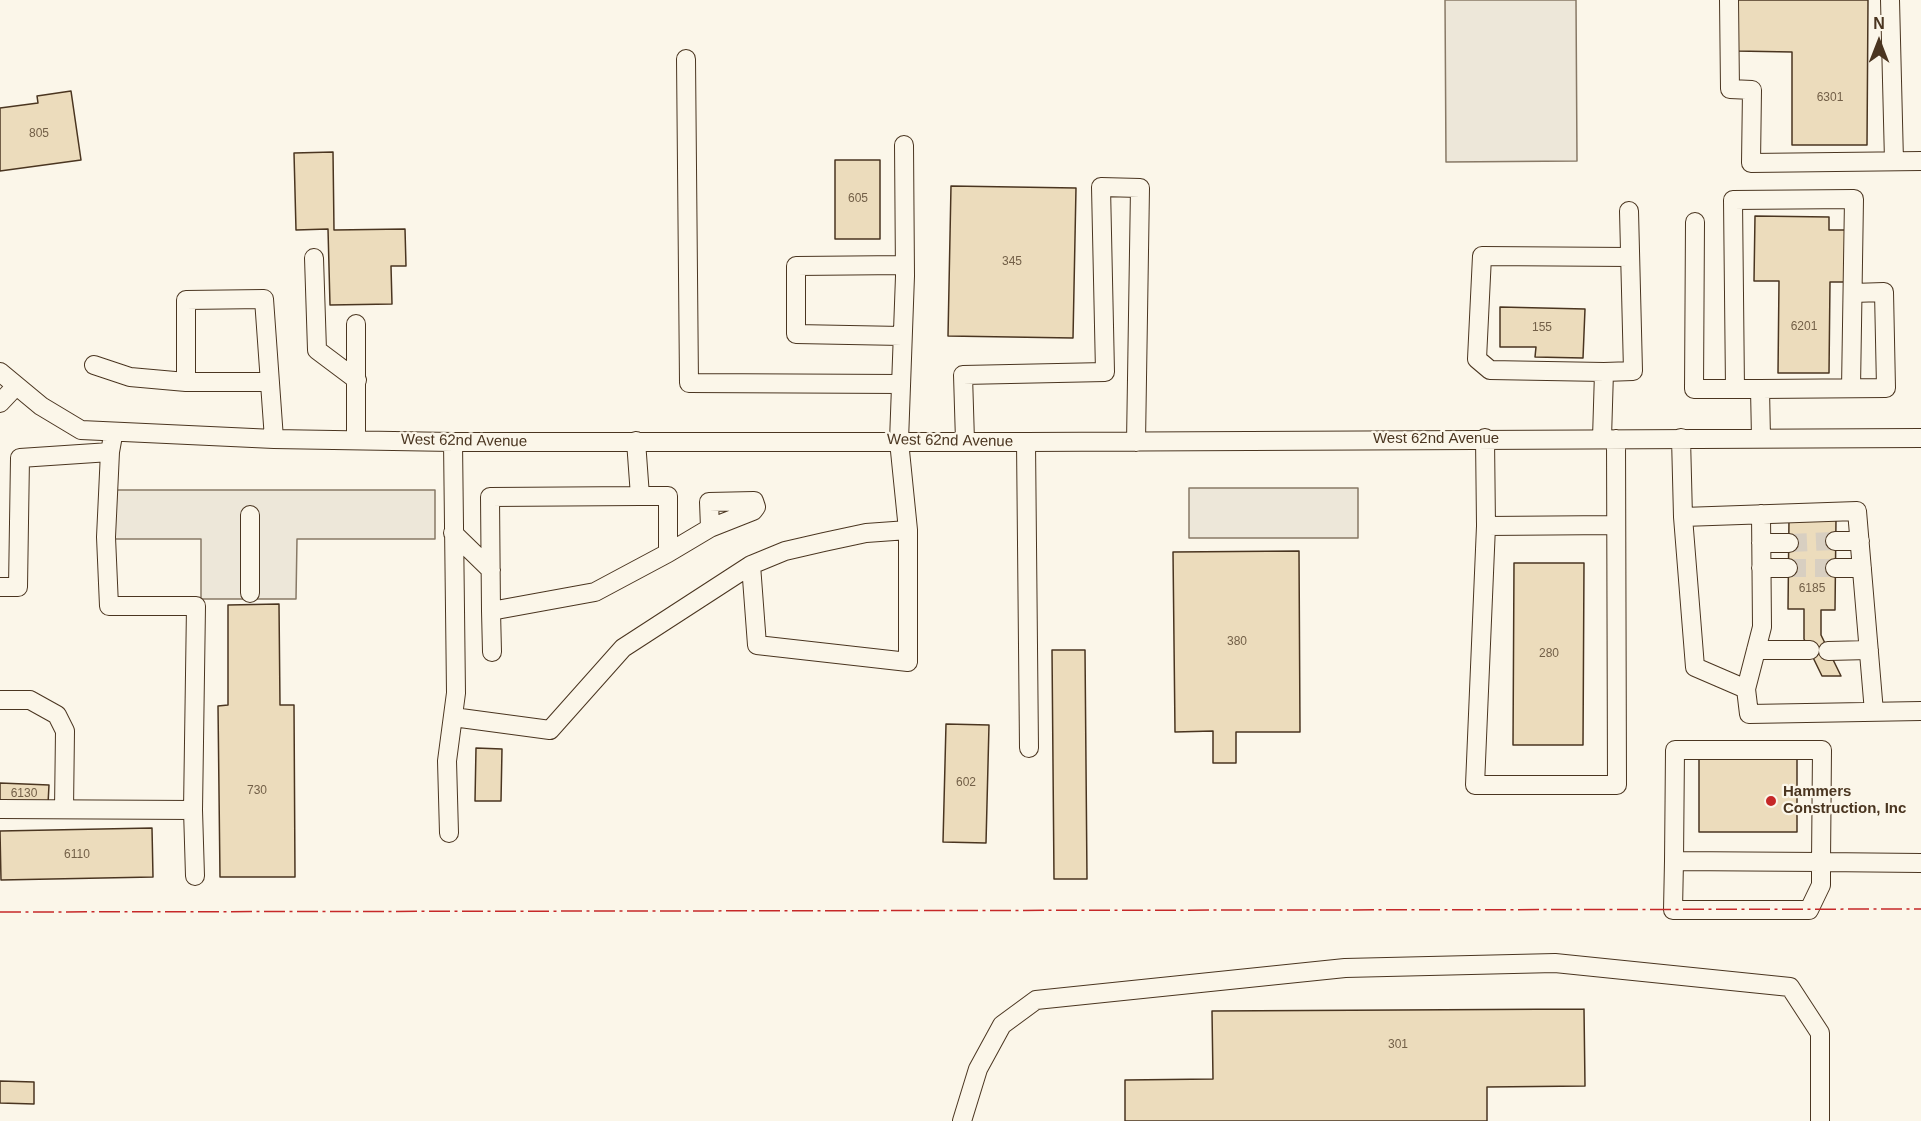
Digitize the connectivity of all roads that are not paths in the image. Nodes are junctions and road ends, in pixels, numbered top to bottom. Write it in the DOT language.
graph roads {
  1 [pos="1728,0"];
  2 [pos="1890,0"];
  3 [pos="686,59"];
  4 [pos="904,146"];
  5 [pos="1894,161"];
  6 [pos="1921,161"];
  7 [pos="1629,211"];
  8 [pos="1695,222"];
  9 [pos="1630,257"];
  10 [pos="314,258"];
  11 [pos="905,265"];
  12 [pos="1853,292"];
  13 [pos="356,324"];
  14 [pos="902,336"];
  15 [pos="94,365"];
  16 [pos="0,372"];
  17 [pos="1105,372"];
  18 [pos="1137,372"];
  19 [pos="1604,372"];
  20 [pos="357,380"];
  21 [pos="186,382"];
  22 [pos="269,382"];
  23 [pos="901,384"];
  24 [pos="16,386"];
  25 [pos="1760,388"];
  26 [pos="1851,388"];
  27 [pos="1735,389"];
  28 [pos="0,403"];
  29 [pos="113,433"];
  30 [pos="1485,438"];
  31 [pos="1681,438"];
  32 [pos="1761,438"];
  33 [pos="1921,438"];
  34 [pos="274,439"];
  35 [pos="356,439"];
  36 [pos="1609,439"];
  37 [pos="636,441"];
  38 [pos="899,441"];
  39 [pos="965,441"];
  40 [pos="453,442"];
  41 [pos="1026,442"];
  42 [pos="1136,442"];
  43 [pos="110,452"];
  44 [pos="640,496"];
  45 [pos="1761,514"];
  46 [pos="250,515"];
  47 [pos="1683,517"];
  48 [pos="1616,525"];
  49 [pos="1486,526"];
  50 [pos="710,528"];
  51 [pos="908,530"];
  52 [pos="453,532"];
  53 [pos="1836,541"];
  54 [pos="1860,541"];
  55 [pos="1761,543"];
  56 [pos="1789,543"];
  57 [pos="668,553"];
  58 [pos="751,565"];
  59 [pos="1862,567"];
  60 [pos="1761,568"];
  61 [pos="1788,568"];
  62 [pos="1835,568"];
  63 [pos="491,570"];
  64 [pos="0,587"];
  65 [pos="250,593"];
  66 [pos="491,611"];
  67 [pos="1756,650"];
  68 [pos="1869,650"];
  69 [pos="1810,651"];
  70 [pos="1828,651"];
  71 [pos="492,652"];
  72 [pos="1746,689"];
  73 [pos="0,700"];
  74 [pos="1921,711"];
  75 [pos="1874,712"];
  76 [pos="453,717"];
  77 [pos="1029,748"];
  78 [pos="0,809"];
  79 [pos="64,809"];
  80 [pos="193,810"];
  81 [pos="449,833"];
  82 [pos="1674,861"];
  83 [pos="1821,862"];
  84 [pos="1921,863"];
  85 [pos="195,876"];
  86 [pos="962,1121"];
  87 [pos="1820,1121"];
  1 -- 5 [label="street"];
  2 -- 5 [label="street"];
  3 -- 23 [label="street"];
  4 -- 11 [label="street"];
  5 -- 6 [label="street"];
  7 -- 9 [label="street"];
  8 -- 27 [label="street"];
  9 -- 19 [label="street"];
  9 -- 19 [label="street"];
  10 -- 20 [label="street"];
  11 -- 14 [label="street"];
  11 -- 14 [label="street"];
  12 -- 26 [label="street"];
  12 -- 26 [label="street"];
  12 -- 27 [label="street"];
  13 -- 20 [label="street"];
  14 -- 23 [label="street"];
  15 -- 21 [label="street"];
  16 -- 24 [label="street, West 62nd Avenue"];
  17 -- 18 [label="street"];
  17 -- 18 [label="street"];
  17 -- 39 [label="street"];
  18 -- 42 [label="street"];
  19 -- 36 [label="street"];
  20 -- 35 [label="street"];
  21 -- 22 [label="street"];
  21 -- 22 [label="street"];
  22 -- 34 [label="street"];
  23 -- 38 [label="street"];
  24 -- 28 [label="street"];
  24 -- 29 [label="street, West 62nd Avenue"];
  25 -- 26 [label="street"];
  25 -- 27 [label="street"];
  25 -- 32 [label="street"];
  29 -- 34 [label="street, West 62nd Avenue"];
  29 -- 43 [label="street"];
  30 -- 36 [label="street, West 62nd Avenue"];
  30 -- 42 [label="street, West 62nd Avenue"];
  30 -- 49 [label="street"];
  31 -- 32 [label="street, West 62nd Avenue"];
  31 -- 36 [label="street, West 62nd Avenue"];
  31 -- 47 [label="street"];
  32 -- 33 [label="street, West 62nd Avenue"];
  34 -- 35 [label="street, West 62nd Avenue"];
  35 -- 40 [label="street, West 62nd Avenue"];
  36 -- 48 [label="street"];
  37 -- 38 [label="street, West 62nd Avenue"];
  37 -- 40 [label="street, West 62nd Avenue"];
  37 -- 44 [label="street"];
  38 -- 39 [label="street, West 62nd Avenue"];
  38 -- 51 [label="street"];
  39 -- 41 [label="street, West 62nd Avenue"];
  40 -- 52 [label="street"];
  41 -- 42 [label="street, West 62nd Avenue"];
  41 -- 77 [label="street"];
  43 -- 64 [label="street"];
  43 -- 80 [label="street"];
  44 -- 57 [label="street"];
  44 -- 63 [label="street"];
  45 -- 47 [label="street"];
  45 -- 54 [label="street"];
  45 -- 55 [label="street"];
  46 -- 65 [label="street"];
  47 -- 72 [label="street"];
  48 -- 49 [label="street"];
  48 -- 49 [label="street"];
  50 -- 57 [label="street"];
  51 -- 58 [label="street"];
  51 -- 58 [label="street"];
  52 -- 63 [label="street"];
  52 -- 76 [label="street"];
  53 -- 54 [label="street"];
  54 -- 59 [label="street"];
  55 -- 56 [label="street"];
  55 -- 60 [label="street"];
  57 -- 66 [label="street"];
  58 -- 76 [label="street"];
  59 -- 62 [label="street"];
  59 -- 68 [label="street"];
  60 -- 61 [label="street"];
  60 -- 67 [label="street"];
  63 -- 66 [label="street"];
  66 -- 71 [label="street"];
  67 -- 69 [label="street"];
  67 -- 72 [label="street"];
  68 -- 70 [label="street"];
  68 -- 75 [label="street"];
  72 -- 75 [label="street"];
  73 -- 79 [label="street"];
  74 -- 75 [label="street"];
  76 -- 81 [label="street"];
  78 -- 79 [label="street"];
  79 -- 80 [label="street"];
  80 -- 85 [label="street"];
  82 -- 83 [label="street"];
  82 -- 83 [label="street"];
  82 -- 83 [label="street"];
  83 -- 84 [label="street"];
  86 -- 87 [label="street"];
}
